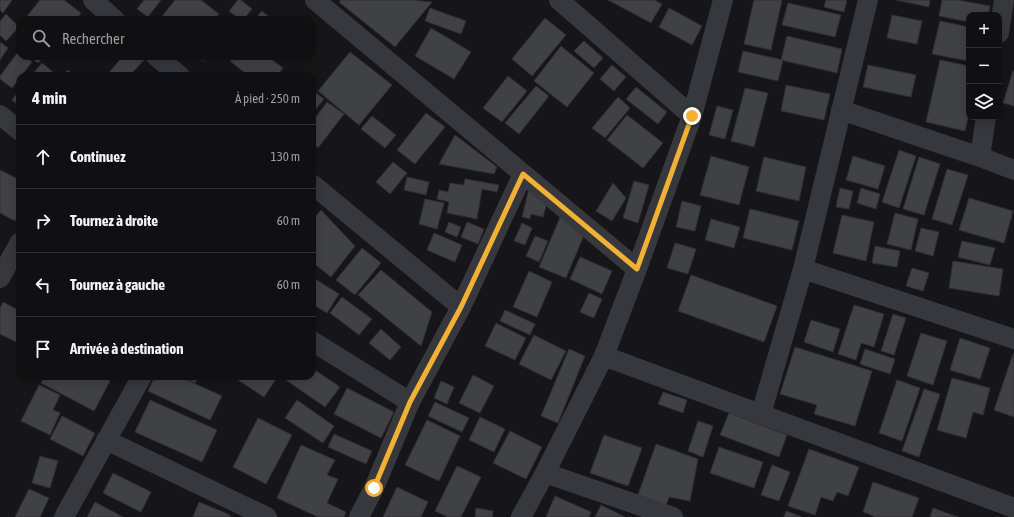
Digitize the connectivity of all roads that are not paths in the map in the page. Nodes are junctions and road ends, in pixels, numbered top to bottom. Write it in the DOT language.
graph roads {
  1 [pos="94,0"];
  2 [pos="315,0"];
  3 [pos="559,0"];
  4 [pos="723,0"];
  5 [pos="868,0"];
  6 [pos="1004,0"];
  7 [pos="1002,13"];
  8 [pos="111,16"];
  9 [pos="161,60"];
  10 [pos="175,72"];
  11 [pos="841,110"];
  12 [pos="0,114"];
  13 [pos="692,116"];
  14 [pos="986,120"];
  15 [pos="16,127"];
  16 [pos="980,157"];
  17 [pos="1014,170"];
  18 [pos="523,174"];
  19 [pos="316,187"];
  20 [pos="16,249"];
  21 [pos="637,269"];
  22 [pos="803,269"];
  23 [pos="0,278"];
  24 [pos="461,307"];
  25 [pos="1014,339"];
  26 [pos="316,343"];
  27 [pos="604,356"];
  28 [pos="140,380"];
  29 [pos="410,402"];
  30 [pos="761,414"];
  31 [pos="106,440"];
  32 [pos="545,473"];
  33 [pos="1014,508"];
  34 [pos="64,517"];
  35 [pos="267,517"];
  36 [pos="360,517"];
  37 [pos="521,517"];
  38 [pos="673,517"];
  1 -- 8 [label="street"];
  2 -- 18 [label="street"];
  3 -- 13 [label="street"];
  4 -- 13 [label="street"];
  5 -- 11 [label="street"];
  6 -- 7 [label="street"];
  9 -- 10 [label="street"];
  11 -- 16 [label="street"];
  11 -- 22 [label="street"];
  12 -- 15 [label="street"];
  13 -- 21 [label="street"];
  14 -- 16 [label="street"];
  16 -- 17 [label="street"];
  18 -- 21 [label="street"];
  18 -- 24 [label="street"];
  19 -- 24 [label="street"];
  20 -- 23 [label="street"];
  21 -- 27 [label="street"];
  22 -- 25 [label="street"];
  22 -- 30 [label="street"];
  24 -- 29 [label="street"];
  26 -- 29 [label="street"];
  27 -- 30 [label="street"];
  27 -- 32 [label="street"];
  28 -- 31 [label="street"];
  29 -- 36 [label="street"];
  30 -- 33 [label="street"];
  31 -- 34 [label="street"];
  31 -- 35 [label="street"];
  32 -- 37 [label="street"];
  32 -- 38 [label="street"];
}
